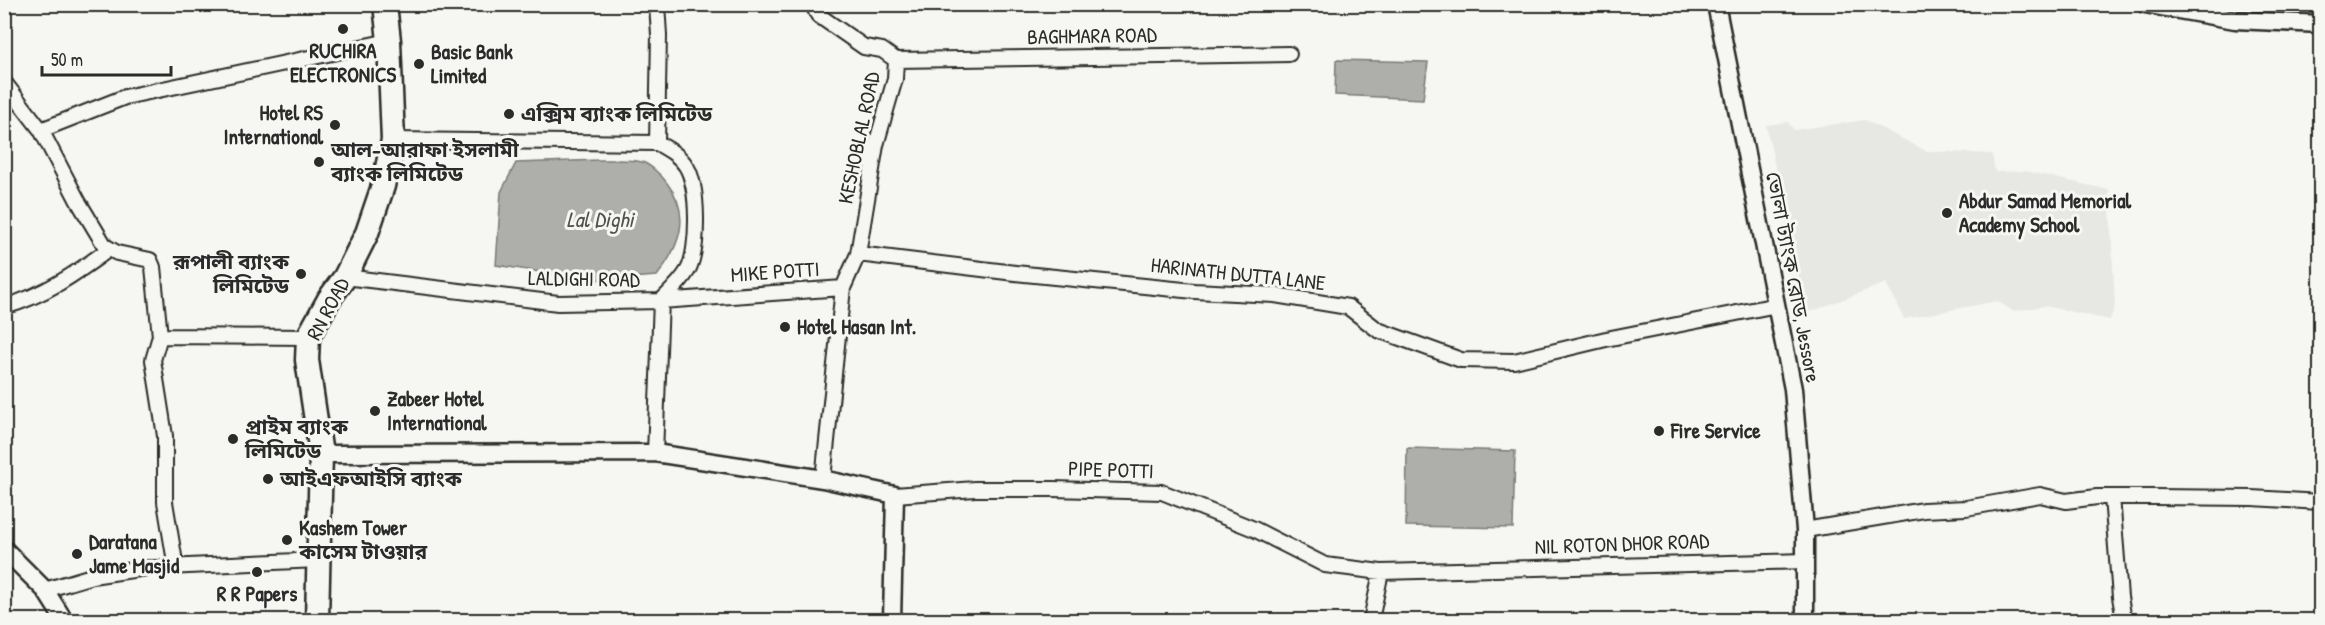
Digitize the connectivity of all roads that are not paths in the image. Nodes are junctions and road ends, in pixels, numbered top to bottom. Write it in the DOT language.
graph roads {
  1 [pos="385,4"];
  2 [pos="657,4"];
  3 [pos="812,4"];
  4 [pos="1716,4"];
  5 [pos="2151,5"];
  6 [pos="2320,24"];
  7 [pos="389,41"];
  8 [pos="1288,54"];
  9 [pos="896,60"];
  10 [pos="4,82"];
  11 [pos="41,130"];
  12 [pos="393,140"];
  13 [pos="657,143"];
  14 [pos="109,249"];
  15 [pos="858,254"];
  16 [pos="345,277"];
  17 [pos="843,288"];
  18 [pos="661,302"];
  19 [pos="1777,304"];
  20 [pos="4,308"];
  21 [pos="160,336"];
  22 [pos="308,337"];
  23 [pos="655,453"];
  24 [pos="321,454"];
  25 [pos="823,479"];
  26 [pos="895,495"];
  27 [pos="2112,497"];
  28 [pos="2320,502"];
  29 [pos="1804,530"];
  30 [pos="4,549"];
  31 [pos="318,560"];
  32 [pos="1805,561"];
  33 [pos="176,568"];
  34 [pos="1381,572"];
  35 [pos="45,590"];
  36 [pos="64,621"];
  37 [pos="317,621"];
  38 [pos="892,621"];
  39 [pos="1371,621"];
  40 [pos="1805,621"];
  41 [pos="2124,621"];
  1 -- 7 [label="highway, RN ROAD"];
  2 -- 13 [label="street"];
  3 -- 9 [label="street, KESHOBLAL ROAD"];
  4 -- 19 [label="street, ভোলা ট্যাংক রোড, Jessore"];
  5 -- 6 [label="street"];
  7 -- 11 [label="street"];
  7 -- 12 [label="highway, RN ROAD"];
  8 -- 9 [label="street, BAGHMARA ROAD"];
  9 -- 15 [label="street, KESHOBLAL ROAD"];
  10 -- 11 [label="street"];
  11 -- 14 [label="street"];
  12 -- 13 [label="street"];
  12 -- 16 [label="highway, RN ROAD"];
  13 -- 18 [label="street, LALDIGHI ROAD"];
  14 -- 20 [label="street"];
  14 -- 21 [label="street"];
  15 -- 17 [label="street, KESHOBLAL ROAD"];
  15 -- 19 [label="street, HARINATH DUTTA LANE"];
  16 -- 18 [label="street, LALDIGHI ROAD"];
  16 -- 22 [label="highway, RN ROAD"];
  17 -- 18 [label="street, MIKE POTTI"];
  17 -- 25 [label="street, MIKE POTTI"];
  18 -- 23 [label="street"];
  19 -- 29 [label="street, ভোলা ট্যাংক রোড, Jessore"];
  21 -- 22 [label="street"];
  21 -- 33 [label="street"];
  22 -- 24 [label="highway, RN ROAD"];
  23 -- 24 [label="street"];
  23 -- 25 [label="street"];
  24 -- 31 [label="highway, RN ROAD"];
  25 -- 26 [label="street"];
  26 -- 34 [label="street, PIPE POTTI"];
  26 -- 38 [label="street"];
  27 -- 28 [label="street"];
  27 -- 29 [label="street"];
  27 -- 41 [label="street"];
  29 -- 32 [label="street, ভোলা ট্যাংক রোড, Jessore"];
  30 -- 35 [label="street"];
  31 -- 33 [label="street"];
  31 -- 37 [label="highway, RN ROAD"];
  32 -- 34 [label="street, NIL ROTON DHOR ROAD"];
  32 -- 40 [label="street"];
  33 -- 35 [label="street"];
  34 -- 39 [label="street"];
  35 -- 36 [label="street"];
}
